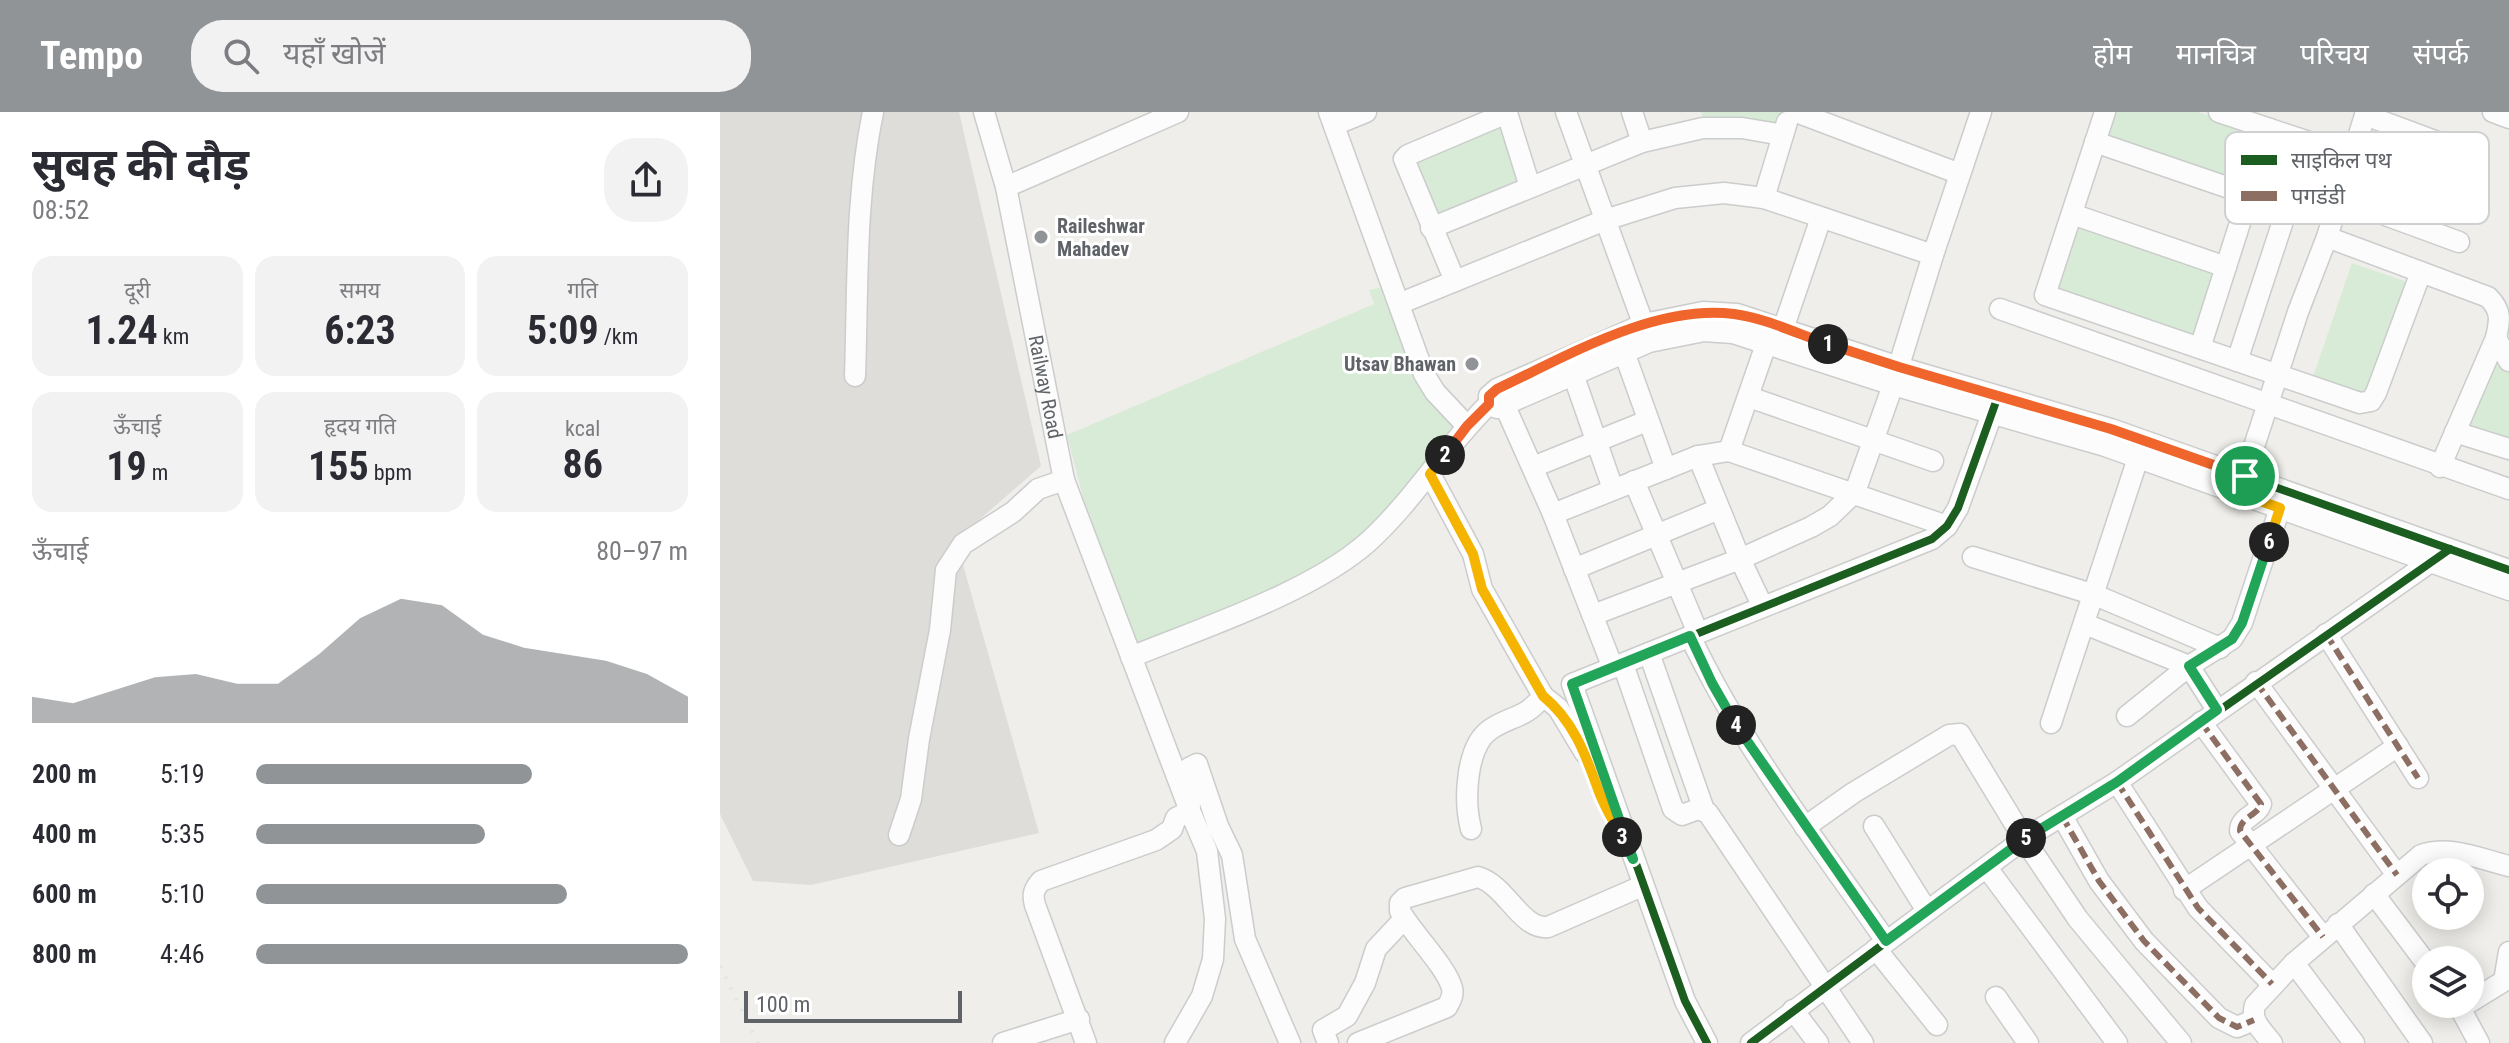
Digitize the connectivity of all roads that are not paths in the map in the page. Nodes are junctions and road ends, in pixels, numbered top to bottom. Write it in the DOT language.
graph roads {
  1 [pos="873,112"];
  2 [pos="984,112"];
  3 [pos="1178,112"];
  4 [pos="1366,112"];
  5 [pos="1566,112"];
  6 [pos="1632,112"];
  7 [pos="1790,112"];
  8 [pos="1796,112"];
  9 [pos="1981,112"];
  10 [pos="2105,112"];
  11 [pos="2219,112"];
  12 [pos="2493,112"];
  13 [pos="1507,113"];
  14 [pos="2365,114"];
  15 [pos="1332,118"];
  16 [pos="2509,118"];
  17 [pos="1700,120"];
  18 [pos="2270,129"];
  19 [pos="2269,132"];
  20 [pos="2279,132"];
  21 [pos="2412,132"];
  22 [pos="1783,135"];
  23 [pos="1642,142"];
  24 [pos="2095,142"];
  25 [pos="1585,164"];
  26 [pos="1960,174"];
  27 [pos="2225,186"];
  28 [pos="1006,187"];
  29 [pos="1530,187"];
  30 [pos="1764,198"];
  31 [pos="2072,214"];
  32 [pos="1821,218"];
  33 [pos="1605,220"];
  34 [pos="2240,224"];
  35 [pos="2282,224"];
  36 [pos="2331,224"];
  37 [pos="2410,224"];
  38 [pos="1431,228"];
  39 [pos="2327,237"];
  40 [pos="2459,242"];
  41 [pos="1933,255"];
  42 [pos="2226,267"];
  43 [pos="2421,272"];
  44 [pos="1455,281"];
  45 [pos="1401,303"];
  46 [pos="2000,309"];
  47 [pos="1774,332"];
  48 [pos="1646,333"];
  49 [pos="2496,338"];
  50 [pos="2200,348"];
  51 [pos="1624,352"];
  52 [pos="2237,361"];
  53 [pos="2509,361"];
  54 [pos="1573,374"];
  55 [pos="2277,375"];
  56 [pos="855,376"];
  57 [pos="1896,376"];
  58 [pos="1749,397"];
  59 [pos="1496,398"];
  60 [pos="1995,404"];
  61 [pos="2267,405"];
  62 [pos="1647,421"];
  63 [pos="1467,426"];
  64 [pos="2455,432"];
  65 [pos="1596,441"];
  66 [pos="1874,442"];
  67 [pos="2509,449"];
  68 [pos="1729,451"];
  69 [pos="1698,456"];
  70 [pos="2138,458"];
  71 [pos="1933,461"];
  72 [pos="1533,467"];
  73 [pos="2440,467"];
  74 [pos="1666,469"];
  75 [pos="1430,474"];
  76 [pos="1064,480"];
  77 [pos="1634,481"];
  78 [pos="2242,485"];
  79 [pos="1613,489"];
  80 [pos="2509,489"];
  81 [pos="1855,492"];
  82 [pos="2280,508"];
  83 [pos="1719,509"];
  84 [pos="1553,514"];
  85 [pos="1947,526"];
  86 [pos="1656,534"];
  87 [pos="2450,549"];
  88 [pos="1973,557"];
  89 [pos="1740,559"];
  90 [pos="2430,562"];
  91 [pos="1574,569"];
  92 [pos="2509,570"];
  93 [pos="1677,582"];
  94 [pos="2509,590"];
  95 [pos="2095,595"];
  96 [pos="1763,607"];
  97 [pos="1593,615"];
  98 [pos="2085,624"];
  99 [pos="2326,634"];
  100 [pos="1694,635"];
  101 [pos="2220,648"];
  102 [pos="1649,653"];
  103 [pos="1131,657"];
  104 [pos="1618,666"];
  105 [pos="2189,666"];
  106 [pos="2256,682"];
  107 [pos="1543,696"];
  108 [pos="2127,716"];
  109 [pos="2209,716"];
  110 [pos="2051,723"];
  111 [pos="2398,746"];
  112 [pos="2418,778"];
  113 [pos="2117,782"];
  114 [pos="2335,789"];
  115 [pos="1704,810"];
  116 [pos="2062,816"];
  117 [pos="1193,817"];
  118 [pos="1874,826"];
  119 [pos="1805,827"];
  120 [pos="1471,829"];
  121 [pos="899,835"];
  122 [pos="2024,839"];
  123 [pos="2252,846"];
  124 [pos="1633,859"];
  125 [pos="2509,866"];
  126 [pos="1987,868"];
  127 [pos="2397,875"];
  128 [pos="1642,886"];
  129 [pos="2184,890"];
  130 [pos="2374,894"];
  131 [pos="1927,911"];
  132 [pos="1404,919"];
  133 [pos="2330,930"];
  134 [pos="1881,945"];
  135 [pos="2413,946"];
  136 [pos="2509,952"];
  137 [pos="2294,963"];
  138 [pos="2506,982"];
  139 [pos="2272,984"];
  140 [pos="1827,986"];
  141 [pos="2484,993"];
  142 [pos="1996,997"];
  143 [pos="1793,1010"];
  144 [pos="2469,1018"];
  145 [pos="1079,1019"];
  146 [pos="2254,1020"];
  147 [pos="1937,1025"];
  148 [pos="1003,1043"];
  149 [pos="1086,1043"];
  150 [pos="1175,1043"];
  151 [pos="1290,1043"];
  152 [pos="1328,1043"];
  153 [pos="1358,1043"];
  154 [pos="1707,1043"];
  155 [pos="1751,1043"];
  156 [pos="1818,1043"];
  157 [pos="1863,1043"];
  158 [pos="2028,1043"];
  159 [pos="2117,1043"];
  160 [pos="2181,1043"];
  161 [pos="2272,1043"];
  162 [pos="2354,1043"];
  163 [pos="2422,1043"];
  164 [pos="2479,1043"];
  1 -- 56 [label="street"];
  2 -- 28 [label="street, Railway Road"];
  3 -- 28 [label="street"];
  4 -- 15 [label="street"];
  5 -- 25 [label="street"];
  6 -- 23 [label="street"];
  7 -- 22 [label="street"];
  8 -- 26 [label="street"];
  9 -- 26 [label="street"];
  10 -- 24 [label="street"];
  11 -- 18 [label="street"];
  12 -- 16 [label="street"];
  13 -- 29 [label="street"];
  13 -- 38 [label="street"];
  14 -- 21 [label="street"];
  15 -- 45 [label="street"];
  17 -- 22 [label="street"];
  17 -- 23 [label="street"];
  18 -- 19 [label="street"];
  18 -- 20 [label="street"];
  22 -- 30 [label="street"];
  23 -- 25 [label="street"];
  24 -- 27 [label="street"];
  24 -- 31 [label="street"];
  25 -- 29 [label="street"];
  25 -- 33 [label="street"];
  26 -- 41 [label="street"];
  28 -- 76 [label="street, Railway Road"];
  29 -- 38 [label="street"];
  30 -- 32 [label="street"];
  30 -- 33 [label="street"];
  31 -- 42 [label="street"];
  31 -- 50 [label="street"];
  32 -- 41 [label="street"];
  32 -- 47 [label="street"];
  33 -- 44 [label="street"];
  33 -- 48 [label="street"];
  34 -- 42 [label="street"];
  35 -- 52 [label="street"];
  36 -- 39 [label="street"];
  37 -- 40 [label="street"];
  38 -- 44 [label="street"];
  39 -- 43 [label="street"];
  39 -- 55 [label="street"];
  41 -- 57 [label="street"];
  42 -- 50 [label="street"];
  43 -- 49 [label="street"];
  43 -- 55 [label="street"];
  44 -- 45 [label="street"];
  45 -- 63 [label="street"];
  46 -- 61 [label="street"];
  47 -- 48 [label="street"];
  47 -- 57 [label="street"];
  47 -- 58 [label="street"];
  48 -- 51 [label="street"];
  48 -- 59 [label="street"];
  49 -- 53 [label="street"];
  49 -- 64 [label="street"];
  50 -- 52 [label="street"];
  51 -- 54 [label="street"];
  51 -- 62 [label="street"];
  52 -- 55 [label="street"];
  54 -- 59 [label="street"];
  54 -- 65 [label="street"];
  55 -- 61 [label="street"];
  57 -- 60 [label="street"];
  57 -- 66 [label="street"];
  58 -- 66 [label="street"];
  58 -- 68 [label="street"];
  59 -- 63 [label="street"];
  59 -- 72 [label="street"];
  60 -- 70 [label="street"];
  60 -- 78 [label="street"];
  60 -- 85 [label="street"];
  61 -- 73 [label="street"];
  61 -- 78 [label="street"];
  62 -- 65 [label="street"];
  62 -- 74 [label="street"];
  63 -- 75 [label="street"];
  64 -- 67 [label="street"];
  64 -- 73 [label="street"];
  65 -- 72 [label="street"];
  65 -- 79 [label="street"];
  66 -- 71 [label="street"];
  66 -- 81 [label="street"];
  68 -- 69 [label="street"];
  68 -- 81 [label="street"];
  69 -- 74 [label="street"];
  69 -- 83 [label="street"];
  70 -- 78 [label="street"];
  70 -- 95 [label="street"];
  72 -- 84 [label="street"];
  73 -- 80 [label="street"];
  74 -- 77 [label="street"];
  75 -- 103 [label="street"];
  75 -- 107 [label="street"];
  76 -- 103 [label="street, Railway Road"];
  76 -- 121 [label="street"];
  77 -- 79 [label="street"];
  77 -- 86 [label="street"];
  78 -- 82 [label="street"];
  78 -- 87 [label="street"];
  79 -- 84 [label="street"];
  81 -- 85 [label="street"];
  81 -- 89 [label="street"];
  82 -- 90 [label="street"];
  82 -- 101 [label="street"];
  83 -- 86 [label="street"];
  83 -- 89 [label="street"];
  84 -- 91 [label="street"];
  85 -- 96 [label="street"];
  86 -- 91 [label="street"];
  86 -- 93 [label="street"];
  87 -- 90 [label="street"];
  87 -- 92 [label="street"];
  88 -- 95 [label="street"];
  89 -- 93 [label="street"];
  89 -- 96 [label="street"];
  90 -- 94 [label="street"];
  90 -- 99 [label="street"];
  91 -- 97 [label="street"];
  93 -- 97 [label="street"];
  93 -- 100 [label="street"];
  95 -- 98 [label="street"];
  95 -- 101 [label="street"];
  96 -- 100 [label="street"];
  97 -- 104 [label="street"];
  98 -- 105 [label="street"];
  98 -- 110 [label="street"];
  99 -- 106 [label="street"];
  99 -- 111 [label="street"];
  100 -- 102 [label="street"];
  100 -- 119 [label="street"];
  101 -- 105 [label="street"];
  102 -- 104 [label="street"];
  102 -- 115 [label="street"];
  103 -- 117 [label="street, Railway Road"];
  104 -- 115 [label="street"];
  104 -- 124 [label="street"];
  105 -- 108 [label="street"];
  105 -- 109 [label="street"];
  106 -- 109 [label="street"];
  106 -- 114 [label="street"];
  107 -- 120 [label="street"];
  107 -- 124 [label="street"];
  109 -- 113 [label="street"];
  109 -- 123 [label="street"];
  111 -- 112 [label="street"];
  111 -- 114 [label="street"];
  113 -- 116 [label="street"];
  113 -- 129 [label="street"];
  114 -- 123 [label="street"];
  114 -- 127 [label="street"];
  115 -- 140 [label="street"];
  116 -- 122 [label="street"];
  116 -- 146 [label="street"];
  117 -- 145 [label="street"];
  117 -- 150 [label="street"];
  117 -- 151 [label="street"];
  118 -- 131 [label="street"];
  119 -- 122 [label="street"];
  119 -- 134 [label="street"];
  122 -- 126 [label="street"];
  122 -- 160 [label="street"];
  123 -- 129 [label="street"];
  123 -- 133 [label="street"];
  124 -- 128 [label="street"];
  125 -- 127 [label="street"];
  126 -- 131 [label="street"];
  126 -- 159 [label="street"];
  127 -- 130 [label="street"];
  128 -- 132 [label="street"];
  128 -- 154 [label="street"];
  129 -- 139 [label="street"];
  130 -- 133 [label="street"];
  130 -- 135 [label="street"];
  131 -- 134 [label="street"];
  132 -- 152 [label="street"];
  132 -- 153 [label="street"];
  133 -- 137 [label="street"];
  133 -- 163 [label="street"];
  134 -- 140 [label="street"];
  134 -- 147 [label="street"];
  136 -- 138 [label="street"];
  137 -- 139 [label="street"];
  137 -- 162 [label="street"];
  138 -- 141 [label="street"];
  139 -- 146 [label="street"];
  140 -- 143 [label="street"];
  140 -- 157 [label="street"];
  142 -- 158 [label="street"];
  143 -- 155 [label="street"];
  143 -- 156 [label="street"];
  144 -- 164 [label="street"];
  145 -- 148 [label="street"];
  145 -- 149 [label="street"];
  146 -- 161 [label="street"];
}
